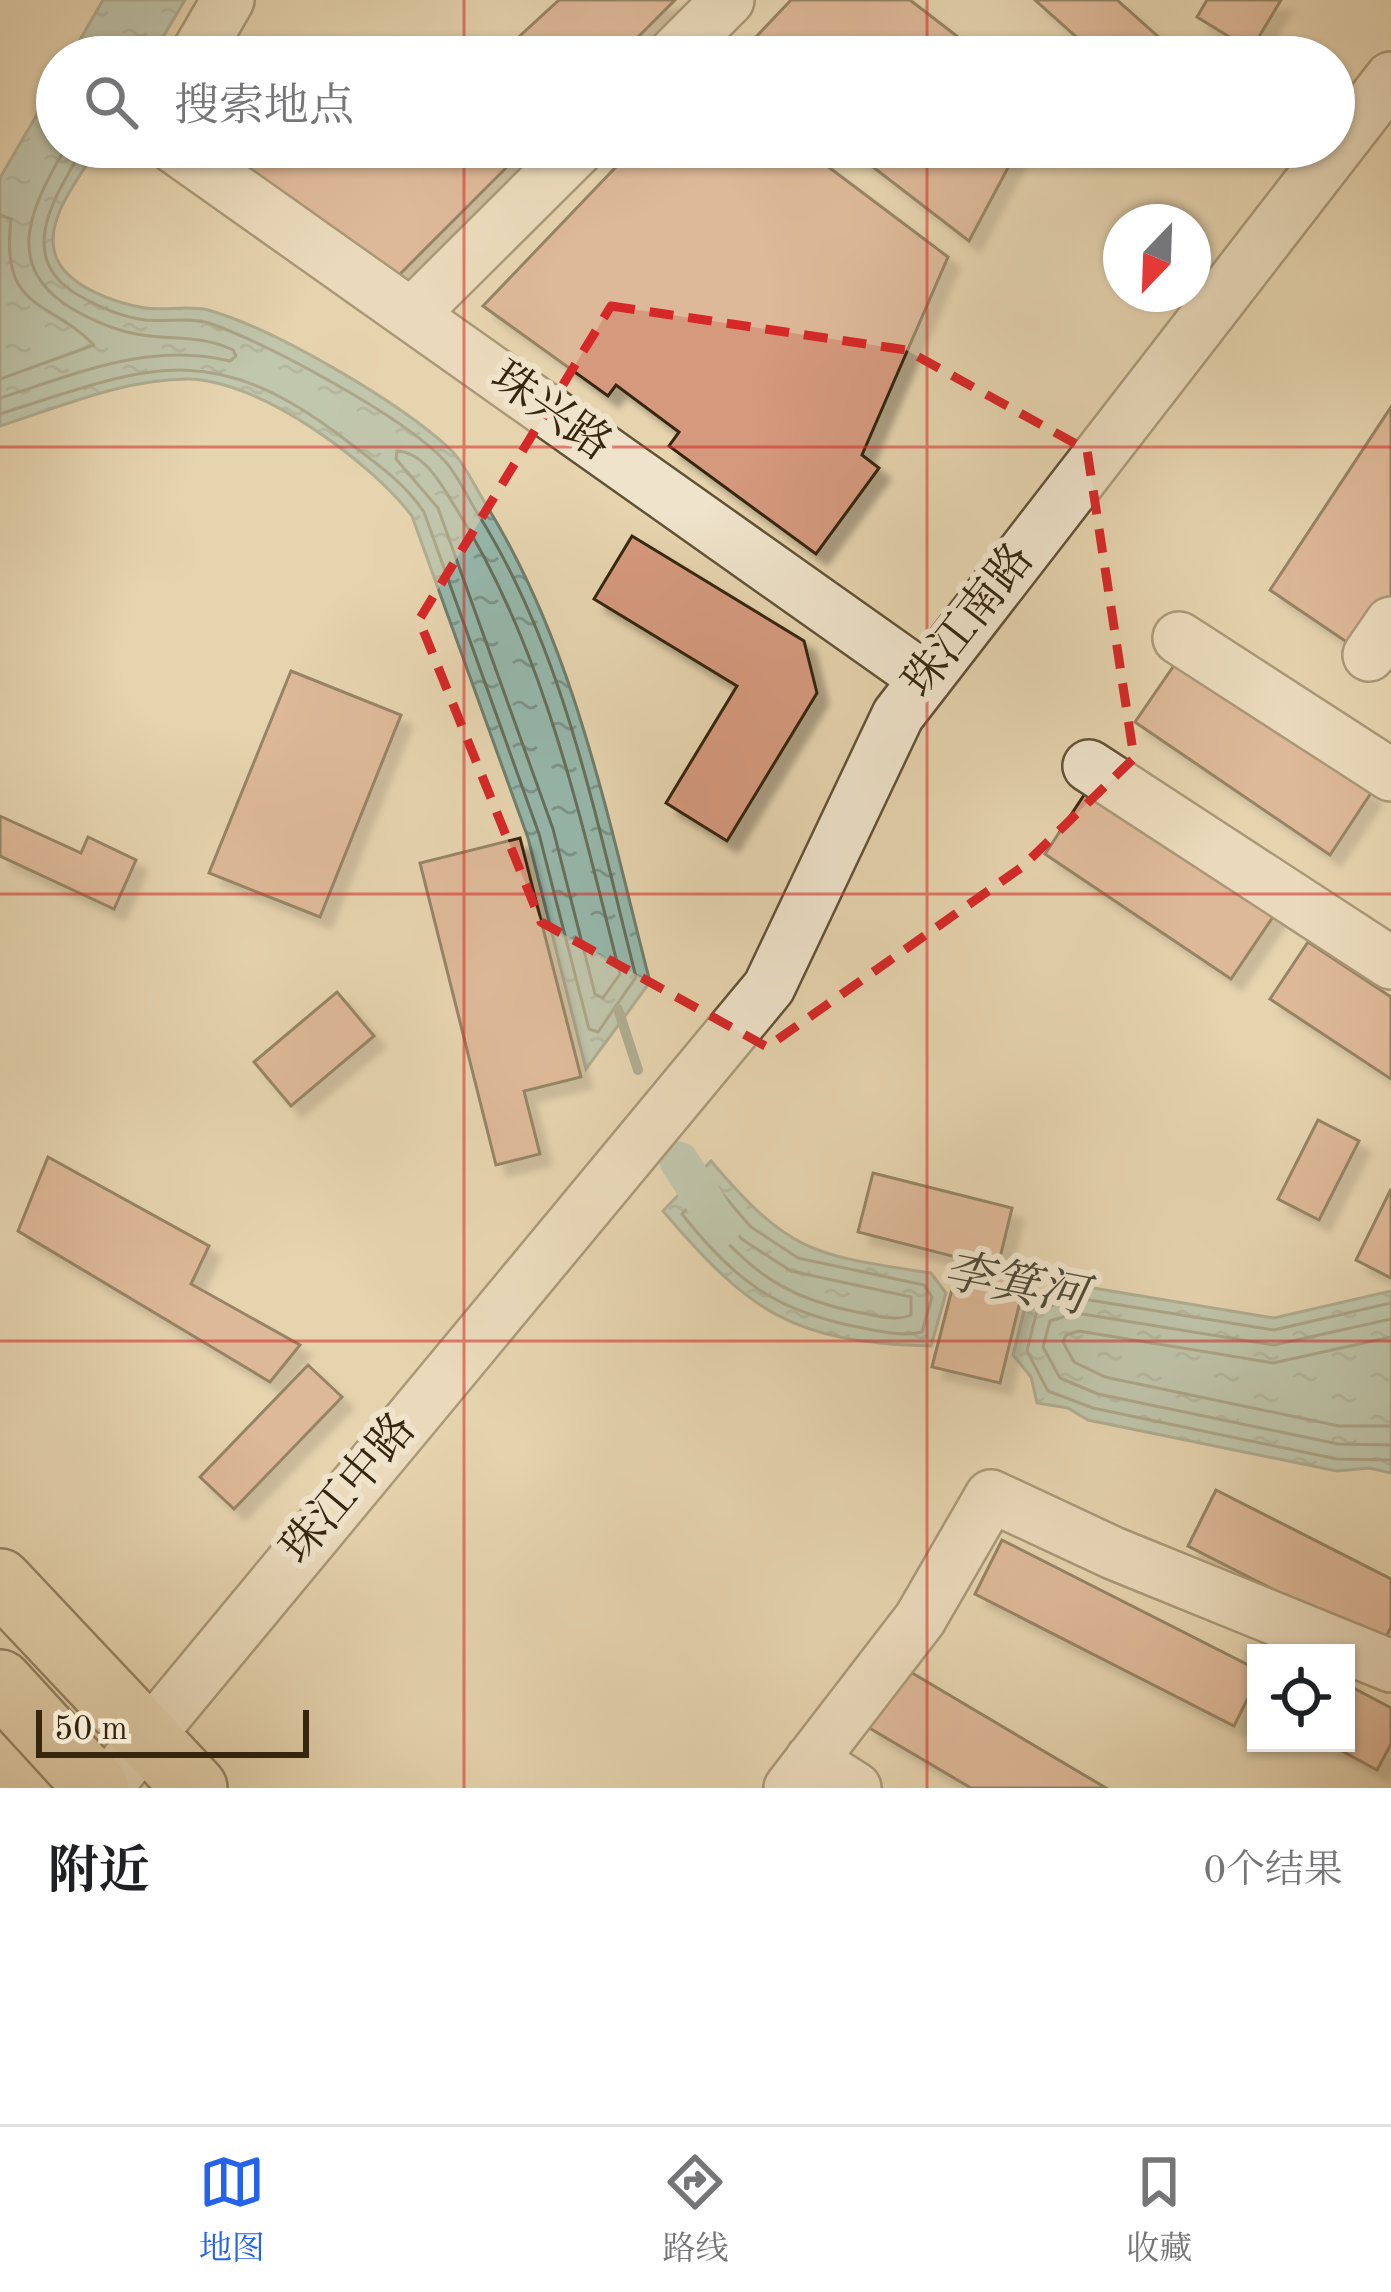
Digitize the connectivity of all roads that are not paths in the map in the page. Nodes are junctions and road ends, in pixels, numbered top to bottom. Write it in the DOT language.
graph roads {
  1 [pos="229,0"];
  2 [pos="728,0"];
  3 [pos="208,36"];
  4 [pos="692,36"];
  5 [pos="1391,78"];
  6 [pos="1355,125"];
  7 [pos="204,168"];
  8 [pos="559,168"];
  9 [pos="1321,168"];
  10 [pos="412,314"];
  11 [pos="1179,638"];
  12 [pos="926,679"];
  13 [pos="1089,766"];
  14 [pos="1391,775"];
  15 [pos="1391,963"];
  16 [pos="596,1192"];
  17 [pos="0,1581"];
  18 [pos="1391,1666"];
  19 [pos="0,1682"];
  20 [pos="145,1737"];
  21 [pos="801,1774"];
  22 [pos="100,1788"];
  23 [pos="195,1788"];
  24 [pos="855,1788"];
  1 -- 3 [label="street"];
  2 -- 4 [label="street"];
  5 -- 6 [label="street, 珠江南路"];
  7 -- 10 [label="street, 珠兴路"];
  8 -- 10 [label="street"];
  9 -- 12 [label="street, 珠江南路"];
  10 -- 12 [label="street, 珠兴路"];
  11 -- 14 [label="street"];
  12 -- 16 [label="street, 珠江南路"];
  13 -- 15 [label="street"];
  16 -- 20 [label="street, 珠江中路"];
  17 -- 20 [label="main road"];
  18 -- 21 [label="street"];
  19 -- 22 [label="main road"];
  20 -- 22 [label="street, 珠江中路"];
  20 -- 23 [label="main road"];
  21 -- 24 [label="street"];
}
